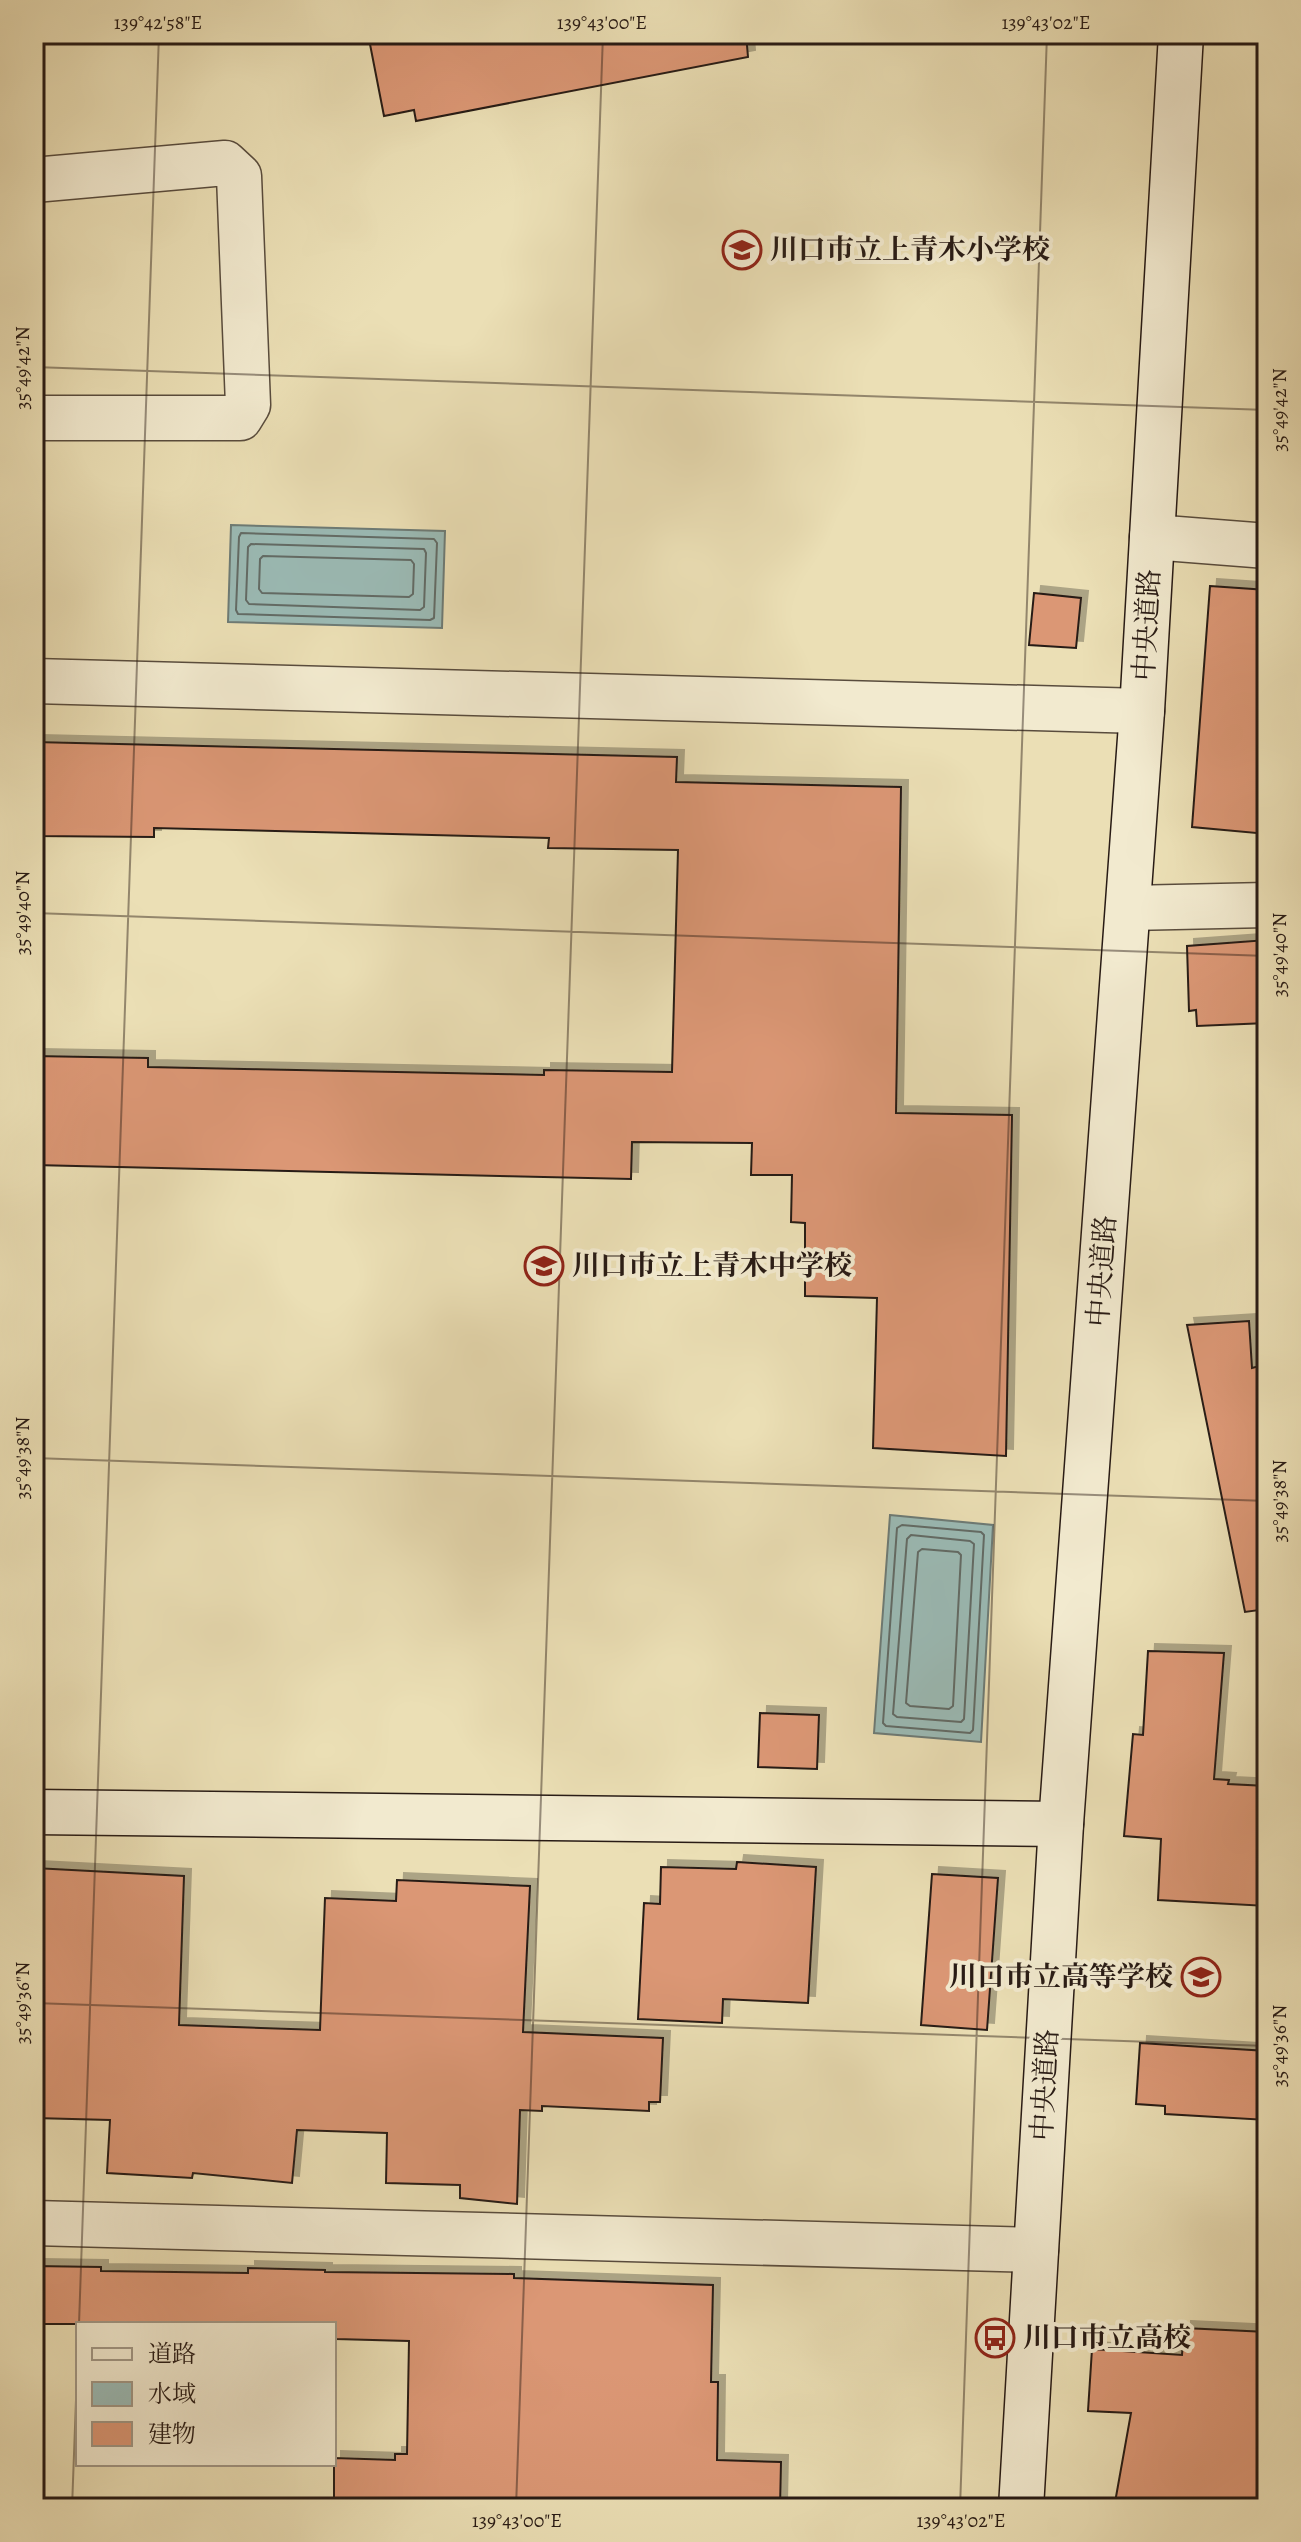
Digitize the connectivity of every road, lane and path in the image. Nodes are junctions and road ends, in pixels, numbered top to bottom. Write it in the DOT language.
graph roads {
  1 [pos="1181,34"];
  2 [pos="34,180"];
  3 [pos="34,418"];
  4 [pos="1152,537"];
  5 [pos="1267,546"];
  6 [pos="34,681"];
  7 [pos="1142,711"];
  8 [pos="1267,905"];
  9 [pos="1129,908"];
  10 [pos="34,1812"];
  11 [pos="1061,1824"];
  12 [pos="34,2223"];
  13 [pos="1036,2250"];
  14 [pos="1021,2508"];
  1 -- 4 [label="street, 中央道路"];
  2 -- 3 [label="street"];
  4 -- 5 [label="street"];
  4 -- 7 [label="street, 中央道路"];
  6 -- 7 [label="street"];
  7 -- 9 [label="street, 中央道路"];
  8 -- 9 [label="street"];
  9 -- 11 [label="street, 中央道路"];
  10 -- 11 [label="street"];
  11 -- 13 [label="street, 中央道路"];
  12 -- 13 [label="street"];
  13 -- 14 [label="street, 中央道路"];
}
